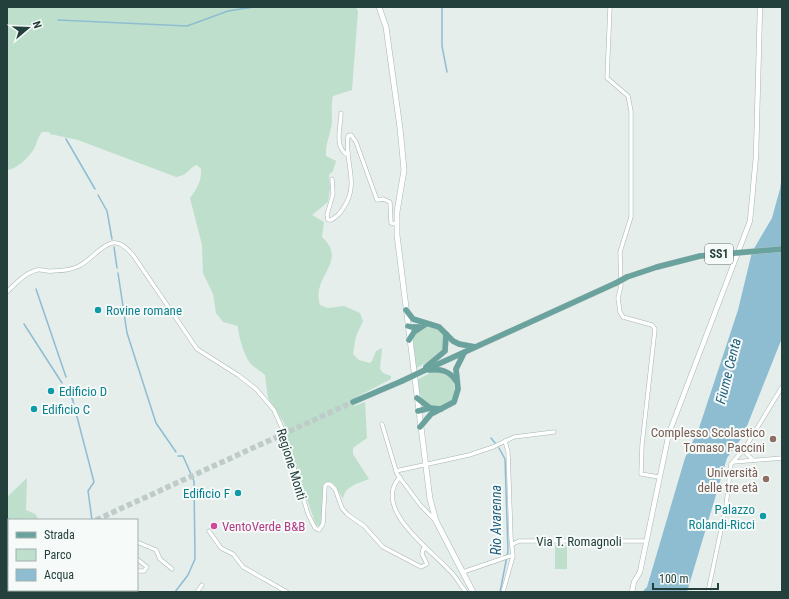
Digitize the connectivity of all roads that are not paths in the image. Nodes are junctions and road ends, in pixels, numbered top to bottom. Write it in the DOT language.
graph roads {
  1 [pos="380,7"];
  2 [pos="610,7"];
  3 [pos="760,7"];
  4 [pos="341,113"];
  5 [pos="348,153"];
  6 [pos="332,179"];
  7 [pos="396,224"];
  8 [pos="782,249"];
  9 [pos="7,292"];
  10 [pos="406,310"];
  11 [pos="419,324"];
  12 [pos="408,326"];
  13 [pos="446,334"];
  14 [pos="409,340"];
  15 [pos="477,347"];
  16 [pos="465,352"];
  17 [pos="423,371"];
  18 [pos="458,384"];
  19 [pos="782,387"];
  20 [pos="417,398"];
  21 [pos="353,402"];
  22 [pos="418,411"];
  23 [pos="430,411"];
  24 [pos="382,424"];
  25 [pos="420,427"];
  26 [pos="554,432"];
  27 [pos="505,441"];
  28 [pos="743,450"];
  29 [pos="782,458"];
  30 [pos="753,460"];
  31 [pos="733,462"];
  32 [pos="425,464"];
  33 [pos="396,471"];
  34 [pos="400,477"];
  35 [pos="659,477"];
  36 [pos="436,521"];
  37 [pos="209,531"];
  38 [pos="646,541"];
  39 [pos="138,542"];
  40 [pos="513,544"];
  41 [pos="425,548"];
  42 [pos="510,556"];
  43 [pos="138,560"];
  44 [pos="172,569"];
  45 [pos="138,571"];
  46 [pos="463,572"];
  47 [pos="202,585"];
  48 [pos="84,591"];
  49 [pos="90,592"];
  50 [pos="197,592"];
  51 [pos="287,592"];
  52 [pos="466,592"];
  53 [pos="473,592"];
  54 [pos="503,592"];
  55 [pos="632,592"];
  56 [pos="708,592"];
  1 -- 7 [label="main road"];
  2 -- 35 [label="street"];
  3 -- 35 [label="street"];
  4 -- 5 [label="street"];
  5 -- 6 [label="street"];
  5 -- 7 [label="street"];
  7 -- 10 [label="main road"];
  8 -- 15 [label="main road, SS1, bridge"];
  9 -- 41 [label="street, Regione Monti"];
  10 -- 11 [label="main road"];
  10 -- 12 [label="main road"];
  11 -- 12 [label="main road"];
  11 -- 13 [label="main road"];
  11 -- 14 [label="main road"];
  12 -- 14 [label="main road"];
  13 -- 15 [label="main road"];
  13 -- 17 [label="main road"];
  14 -- 20 [label="main road"];
  15 -- 16 [label="main road, SS1"];
  16 -- 17 [label="main road, SS1"];
  16 -- 18 [label="main road"];
  17 -- 18 [label="main road"];
  17 -- 21 [label="main road, SS1, bridge"];
  18 -- 23 [label="main road"];
  19 -- 28 [label="street"];
  20 -- 22 [label="main road"];
  20 -- 23 [label="main road"];
  22 -- 23 [label="main road"];
  22 -- 25 [label="main road"];
  23 -- 25 [label="main road"];
  24 -- 33 [label="street"];
  25 -- 32 [label="main road"];
  26 -- 27 [label="street"];
  27 -- 32 [label="street"];
  27 -- 40 [label="street"];
  28 -- 30 [label="street"];
  28 -- 31 [label="street"];
  29 -- 30 [label="street"];
  30 -- 31 [label="street"];
  31 -- 56 [label="street"];
  32 -- 33 [label="street"];
  32 -- 36 [label="main road"];
  33 -- 34 [label="street"];
  34 -- 36 [label="street"];
  34 -- 41 [label="street"];
  35 -- 38 [label="street"];
  36 -- 46 [label="main road"];
  37 -- 51 [label="street"];
  38 -- 40 [label="street, Via T. Romagnoli"];
  38 -- 55 [label="street"];
  39 -- 44 [label="street"];
  40 -- 54 [label="street"];
  41 -- 52 [label="street"];
  42 -- 46 [label="street"];
  43 -- 45 [label="street"];
  46 -- 53 [label="main road"];
  47 -- 50 [label="street"];
  48 -- 49 [label="main road"];
}
